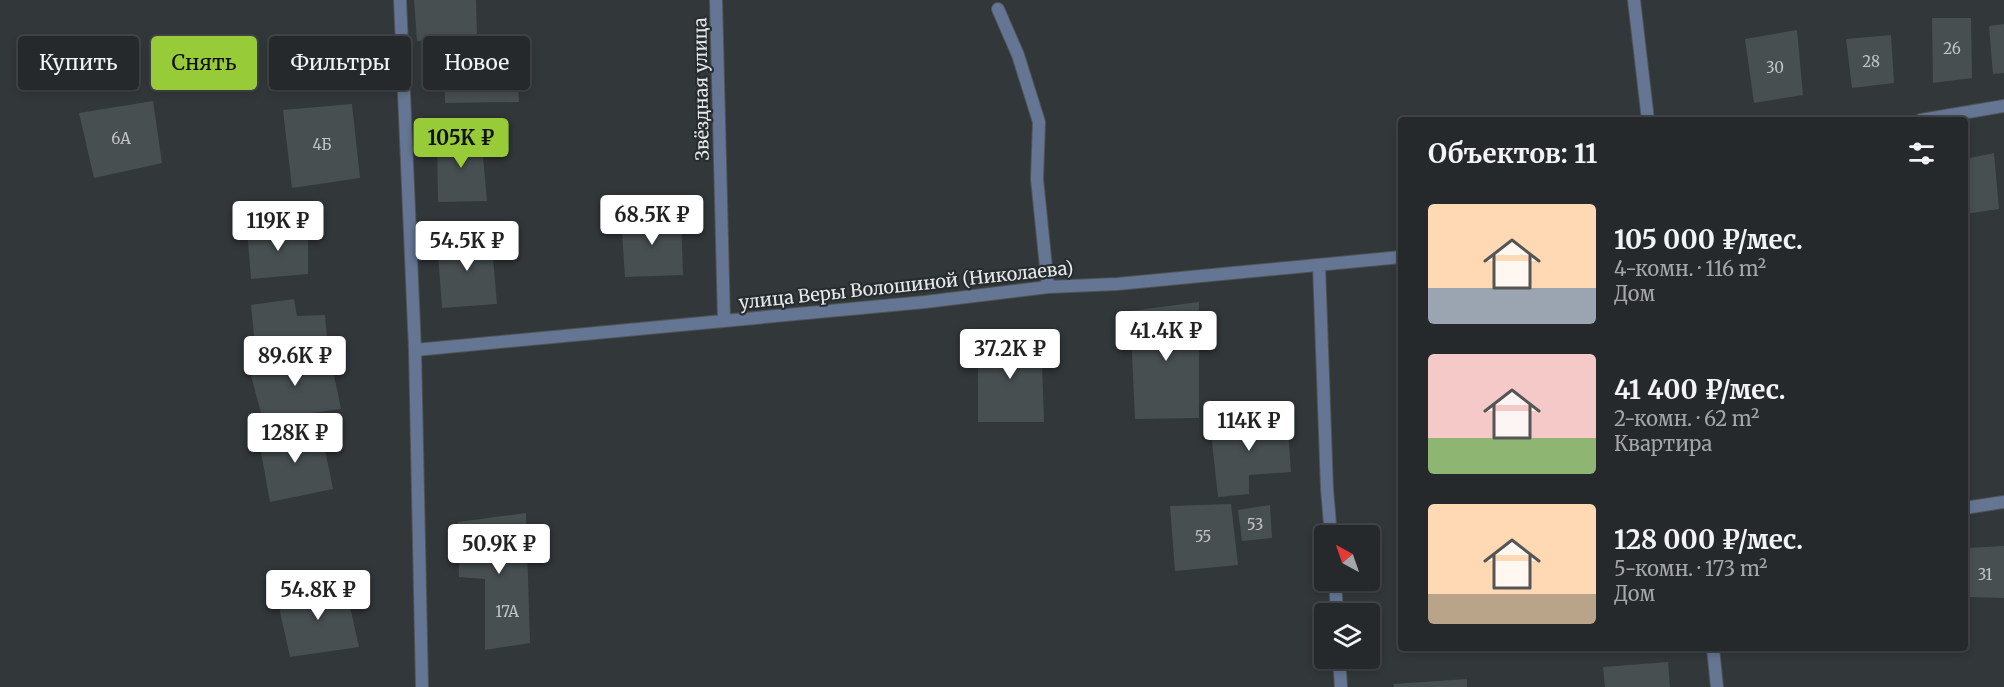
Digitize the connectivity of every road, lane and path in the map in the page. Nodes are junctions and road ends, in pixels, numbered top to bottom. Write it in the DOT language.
graph roads {
  1 [pos="400,0"];
  2 [pos="717,0"];
  3 [pos="1634,0"];
  4 [pos="998,9"];
  5 [pos="2004,106"];
  6 [pos="1648,117"];
  7 [pos="1939,117"];
  8 [pos="1398,257"];
  9 [pos="1319,265"];
  10 [pos="1048,287"];
  11 [pos="724,321"];
  12 [pos="415,350"];
  13 [pos="2004,502"];
  14 [pos="1968,508"];
  15 [pos="1330,525"];
  16 [pos="1713,651"];
  17 [pos="1340,669"];
  18 [pos="422,687"];
  19 [pos="1341,687"];
  20 [pos="1717,687"];
  1 -- 12 [label="street"];
  2 -- 11 [label="street, Звёздная улица"];
  3 -- 6 [label="street"];
  4 -- 10 [label="street"];
  5 -- 7 [label="street"];
  8 -- 9 [label="street, улица Веры Волошиной (Николаева)"];
  9 -- 10 [label="street, улица Веры Волошиной (Николаева)"];
  9 -- 15 [label="street"];
  10 -- 11 [label="street, улица Веры Волошиной (Николаева)"];
  11 -- 12 [label="street, улица Веры Волошиной (Николаева)"];
  12 -- 18 [label="street"];
  13 -- 14 [label="street"];
  16 -- 20 [label="street"];
  17 -- 19 [label="street"];
}
